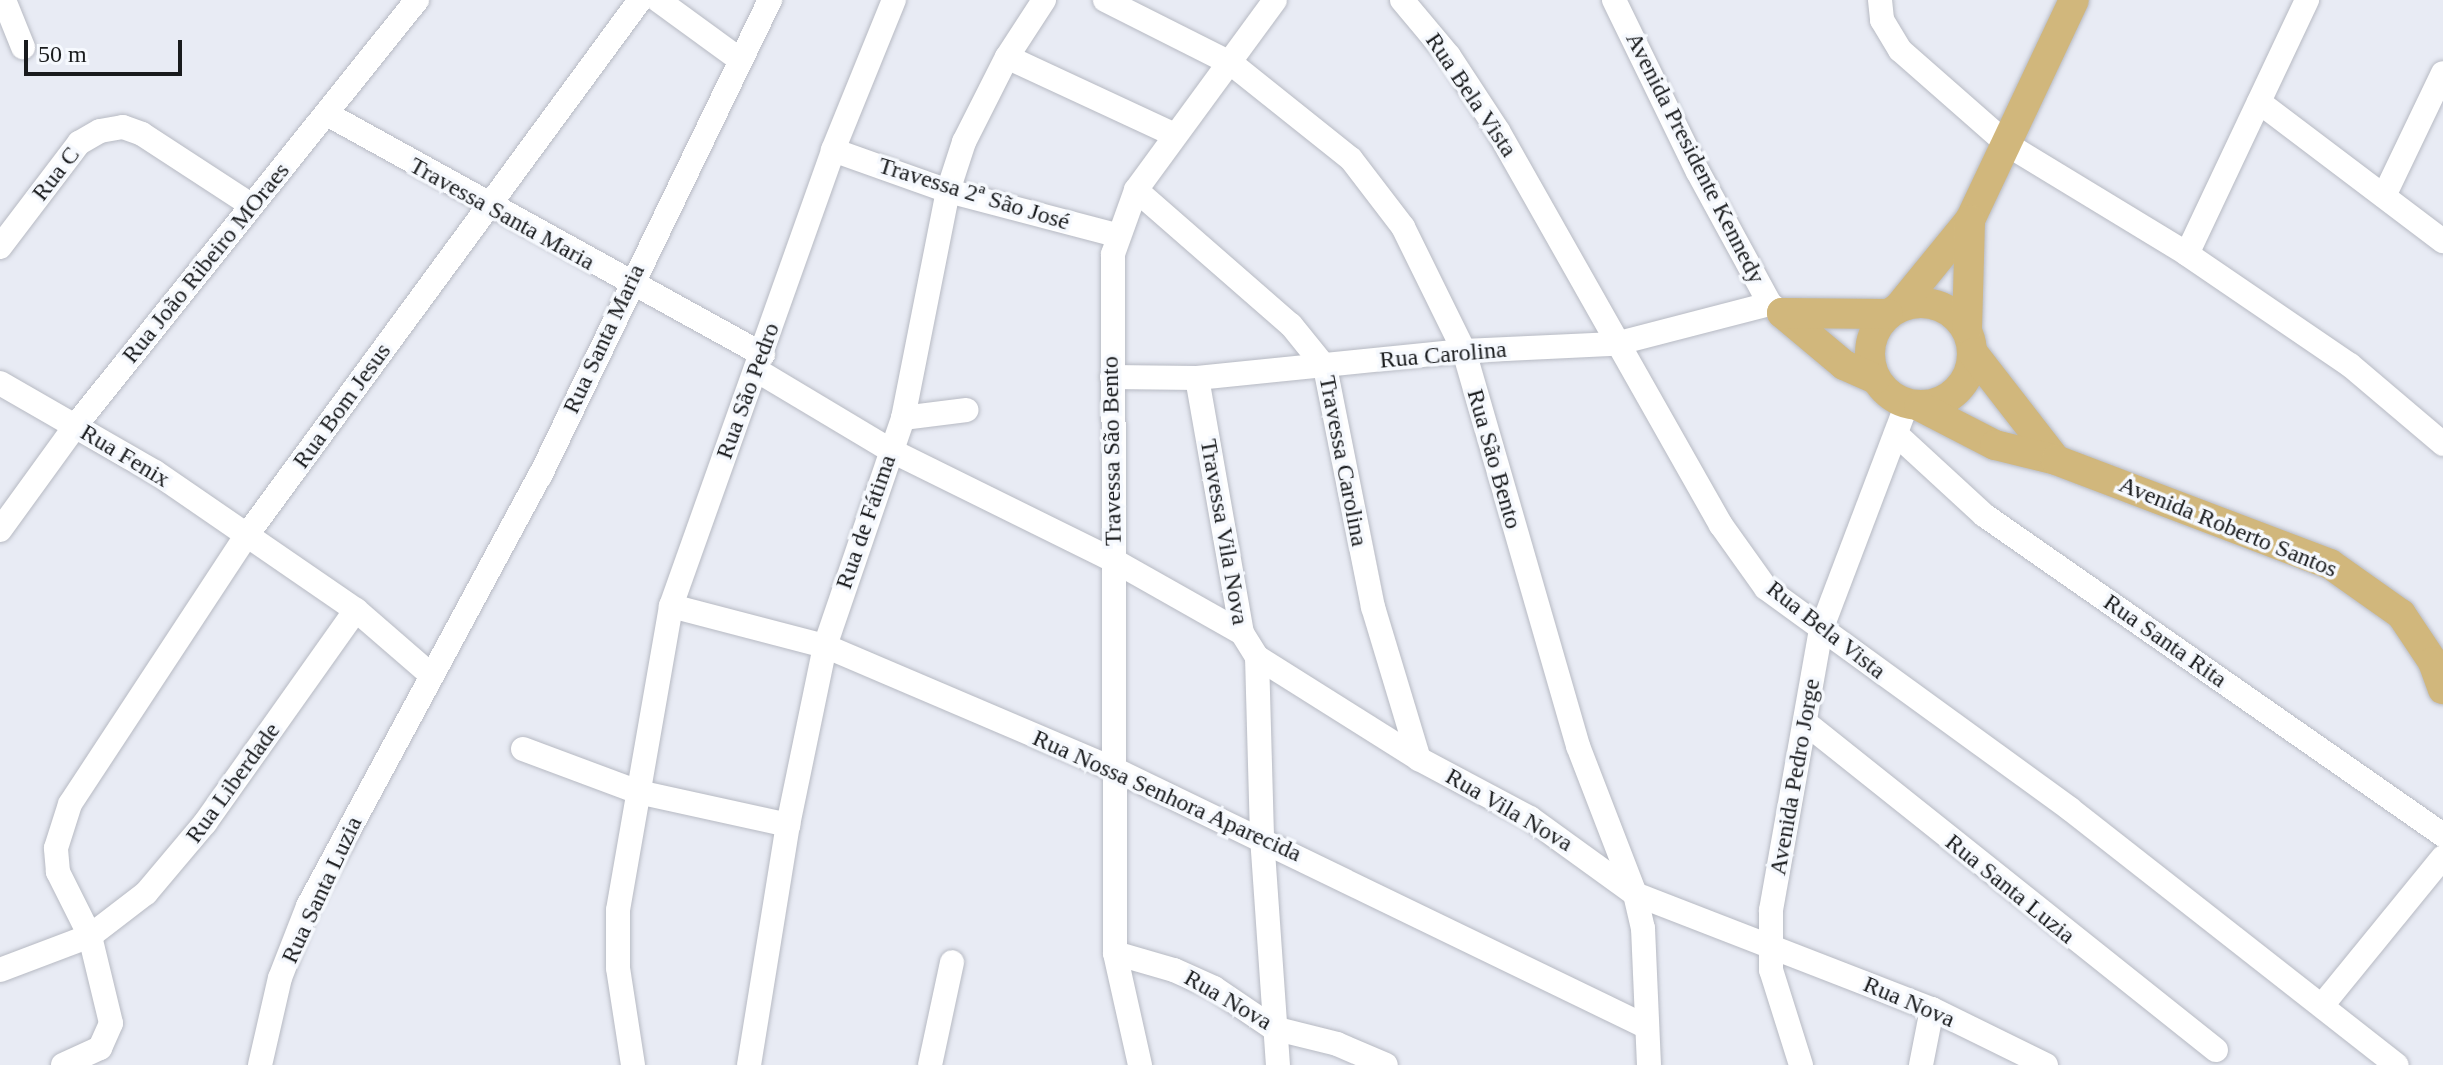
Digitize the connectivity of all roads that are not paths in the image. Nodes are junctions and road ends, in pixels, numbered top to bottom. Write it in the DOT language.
graph roads {
  1 [pos="4,0"];
  2 [pos="417,0"];
  3 [pos="640,0"];
  4 [pos="658,0"];
  5 [pos="770,0"];
  6 [pos="894,0"];
  7 [pos="1044,0"];
  8 [pos="1105,0"];
  9 [pos="1275,0"];
  10 [pos="1402,0"];
  11 [pos="1614,0"];
  12 [pos="1880,0"];
  13 [pos="2074,0"];
  14 [pos="2307,0"];
  15 [pos="23,47"];
  16 [pos="1007,57"];
  17 [pos="739,59"];
  18 [pos="1232,64"];
  19 [pos="2443,73"];
  20 [pos="2259,102"];
  21 [pos="327,114"];
  22 [pos="1173,134"];
  23 [pos="2008,145"];
  24 [pos="833,150"];
  25 [pos="1136,190"];
  26 [pos="948,191"];
  27 [pos="2384,196"];
  28 [pos="251,205"];
  29 [pos="487,207"];
  30 [pos="1970,220"];
  31 [pos="1116,235"];
  32 [pos="2443,241"];
  33 [pos="0,247"];
  34 [pos="2187,254"];
  35 [pos="630,285"];
  36 [pos="1776,309"];
  37 [pos="1894,310"];
  38 [pos="1970,341"];
  39 [pos="1615,344"];
  40 [pos="1464,351"];
  41 [pos="761,363"];
  42 [pos="1325,367"];
  43 [pos="1112,377"];
  44 [pos="1197,378"];
  45 [pos="1875,379"];
  46 [pos="0,383"];
  47 [pos="1913,405"];
  48 [pos="966,410"];
  49 [pos="903,418"];
  50 [pos="76,425"];
  51 [pos="1896,434"];
  52 [pos="2443,444"];
  53 [pos="890,450"];
  54 [pos="2056,460"];
  55 [pos="0,530"];
  56 [pos="247,535"];
  57 [pos="1113,560"];
  58 [pos="671,606"];
  59 [pos="356,610"];
  60 [pos="1821,630"];
  61 [pos="1242,633"];
  62 [pos="825,646"];
  63 [pos="1257,657"];
  64 [pos="430,674"];
  65 [pos="2443,689"];
  66 [pos="406,723"];
  67 [pos="1807,724"];
  68 [pos="523,749"];
  69 [pos="1419,759"];
  70 [pos="1114,769"];
  71 [pos="638,792"];
  72 [pos="788,825"];
  73 [pos="2443,835"];
  74 [pos="1262,837"];
  75 [pos="2443,857"];
  76 [pos="1635,894"];
  77 [pos="90,936"];
  78 [pos="1768,945"];
  79 [pos="1115,953"];
  80 [pos="952,962"];
  81 [pos="0,970"];
  82 [pos="2324,1003"];
  83 [pos="1932,1009"];
  84 [pos="1647,1027"];
  85 [pos="1273,1028"];
  86 [pos="2216,1050"];
  87 [pos="263,1064"];
  88 [pos="63,1065"];
  89 [pos="633,1065"];
  90 [pos="749,1065"];
  91 [pos="930,1065"];
  92 [pos="1140,1065"];
  93 [pos="1278,1065"];
  94 [pos="1386,1065"];
  95 [pos="1649,1065"];
  96 [pos="1801,1065"];
  97 [pos="1921,1065"];
  98 [pos="2046,1065"];
  99 [pos="2397,1065"];
  1 -- 15 [label="street"];
  2 -- 21 [label="street, Rua João Ribeiro MOraes"];
  3 -- 29 [label="street, Rua Bom Jesus"];
  4 -- 17 [label="street"];
  5 -- 17 [label="street, Rua Santa Maria"];
  6 -- 24 [label="street, Rua São Pedro"];
  7 -- 16 [label="street, Rua de Fátima"];
  8 -- 18 [label="street, Rua São Bento"];
  9 -- 18 [label="street, Travessa São Bento"];
  10 -- 39 [label="street, Rua Bela Vista"];
  11 -- 36 [label="street, Avenida Presidente Kennedy"];
  12 -- 23 [label="street"];
  13 -- 23 [label="main road"];
  14 -- 20 [label="street"];
  16 -- 22 [label="street"];
  16 -- 26 [label="street, Rua de Fátima"];
  17 -- 35 [label="street, Rua Santa Maria"];
  18 -- 22 [label="street, Travessa São Bento"];
  18 -- 40 [label="street, Rua São Bento"];
  19 -- 27 [label="street"];
  20 -- 27 [label="street"];
  20 -- 34 [label="street"];
  21 -- 28 [label="street, Rua João Ribeiro MOraes"];
  21 -- 29 [label="street, Travessa Santa Maria"];
  22 -- 25 [label="street, Travessa São Bento"];
  23 -- 30 [label="main road"];
  23 -- 34 [label="street"];
  24 -- 26 [label="street, Travessa 2ª São José"];
  24 -- 41 [label="street, Rua São Pedro"];
  25 -- 31 [label="street, Travessa São Bento"];
  25 -- 42 [label="street, Travessa Carolina"];
  26 -- 31 [label="street, Travessa 2ª São José"];
  26 -- 49 [label="street, Rua de Fátima"];
  27 -- 32 [label="street"];
  28 -- 33 [label="street, Rua C"];
  28 -- 50 [label="street, Rua João Ribeiro MOraes"];
  29 -- 35 [label="street, Travessa Santa Maria"];
  29 -- 56 [label="street, Rua Bom Jesus"];
  30 -- 37 [label="main road"];
  30 -- 38 [label="main road"];
  31 -- 43 [label="street, Travessa São Bento"];
  34 -- 52 [label="street"];
  35 -- 41 [label="street, Travessa Santa Maria"];
  35 -- 64 [label="street, Rua Santa Maria"];
  36 -- 37 [label="main road"];
  36 -- 39 [label="street, Rua Carolina"];
  36 -- 45 [label="main road, Avenida Presidente Kennedy"];
  37 -- 38 [label="main road"];
  37 -- 45 [label="main road"];
  38 -- 47 [label="main road"];
  38 -- 54 [label="main road, Avenida Roberto Santos"];
  39 -- 40 [label="street, Rua Carolina"];
  39 -- 60 [label="street, Rua Bela Vista"];
  40 -- 42 [label="street, Rua Carolina"];
  40 -- 76 [label="street, Rua São Bento"];
  41 -- 53 [label="street, Travessa Santa Maria"];
  41 -- 58 [label="street, Rua São Pedro"];
  42 -- 44 [label="street, Rua Carolina"];
  42 -- 69 [label="street, Travessa Carolina"];
  43 -- 44 [label="street, Rua Carolina"];
  43 -- 57 [label="street, Travessa São Bento"];
  44 -- 61 [label="street, Travessa Vila Nova"];
  45 -- 47 [label="main road, Avenida Presidente Kennedy"];
  46 -- 50 [label="street, Rua Fenix"];
  47 -- 51 [label="street, Avenida Pedro Jorge"];
  47 -- 54 [label="main road, Avenida Roberto Santos"];
  48 -- 49 [label="street"];
  49 -- 53 [label="street, Rua de Fátima"];
  50 -- 55 [label="street, Rua João Ribeiro MOraes"];
  50 -- 56 [label="street, Rua Fenix"];
  51 -- 60 [label="street, Avenida Pedro Jorge"];
  51 -- 73 [label="street, Rua Santa Rita"];
  53 -- 57 [label="street, Travessa Santa Maria"];
  53 -- 62 [label="street, Rua de Fátima"];
  54 -- 65 [label="main road, Avenida Roberto Santos"];
  56 -- 59 [label="street, Rua Fenix"];
  56 -- 77 [label="street, Rua Bom Jesus"];
  57 -- 61 [label="street, Travessa Santa Maria"];
  57 -- 70 [label="street, Travessa São Bento"];
  58 -- 62 [label="street, Rua Nossa Senhora Aparecida"];
  58 -- 71 [label="street, Rua São Pedro"];
  59 -- 64 [label="street, Rua Fenix"];
  59 -- 77 [label="street, Rua Liberdade"];
  60 -- 67 [label="street, Avenida Pedro Jorge"];
  60 -- 82 [label="street, Rua Bela Vista"];
  61 -- 63 [label="street, Travessa Vila Nova"];
  62 -- 70 [label="street, Rua Nossa Senhora Aparecida"];
  62 -- 72 [label="street, Rua de Fátima"];
  63 -- 69 [label="street, Rua Vila Nova"];
  63 -- 74 [label="street, Travessa Vila Nova"];
  64 -- 66 [label="street, Rua Santa Maria"];
  66 -- 87 [label="street, Rua Santa Luzia"];
  67 -- 78 [label="street, Avenida Pedro Jorge"];
  67 -- 86 [label="street, Rua Santa Luzia"];
  68 -- 71 [label="street"];
  69 -- 76 [label="street, Rua Vila Nova"];
  70 -- 74 [label="street, Rua Nossa Senhora Aparecida"];
  70 -- 79 [label="street, Travessa São Bento"];
  71 -- 72 [label="street"];
  71 -- 89 [label="street, Rua São Pedro"];
  72 -- 90 [label="street, Rua de Fátima"];
  74 -- 84 [label="street, Rua Nossa Senhora Aparecida"];
  74 -- 85 [label="street, Travessa Vila Nova"];
  75 -- 82 [label="street"];
  76 -- 78 [label="street, Rua Vila Nova"];
  76 -- 84 [label="street, Rua São Bento"];
  77 -- 81 [label="street, Rua Liberdade"];
  77 -- 88 [label="street"];
  78 -- 83 [label="street, Rua Nova"];
  78 -- 96 [label="street, Avenida Pedro Jorge"];
  79 -- 85 [label="street, Rua Nova"];
  79 -- 92 [label="street, Travessa São Bento"];
  80 -- 91 [label="street"];
  82 -- 99 [label="street, Rua Bela Vista"];
  83 -- 97 [label="street"];
  83 -- 98 [label="street, Rua Nova"];
  84 -- 95 [label="street, Rua São Bento"];
  85 -- 93 [label="street, Travessa Vila Nova"];
  85 -- 94 [label="street, Rua Nova"];
}
